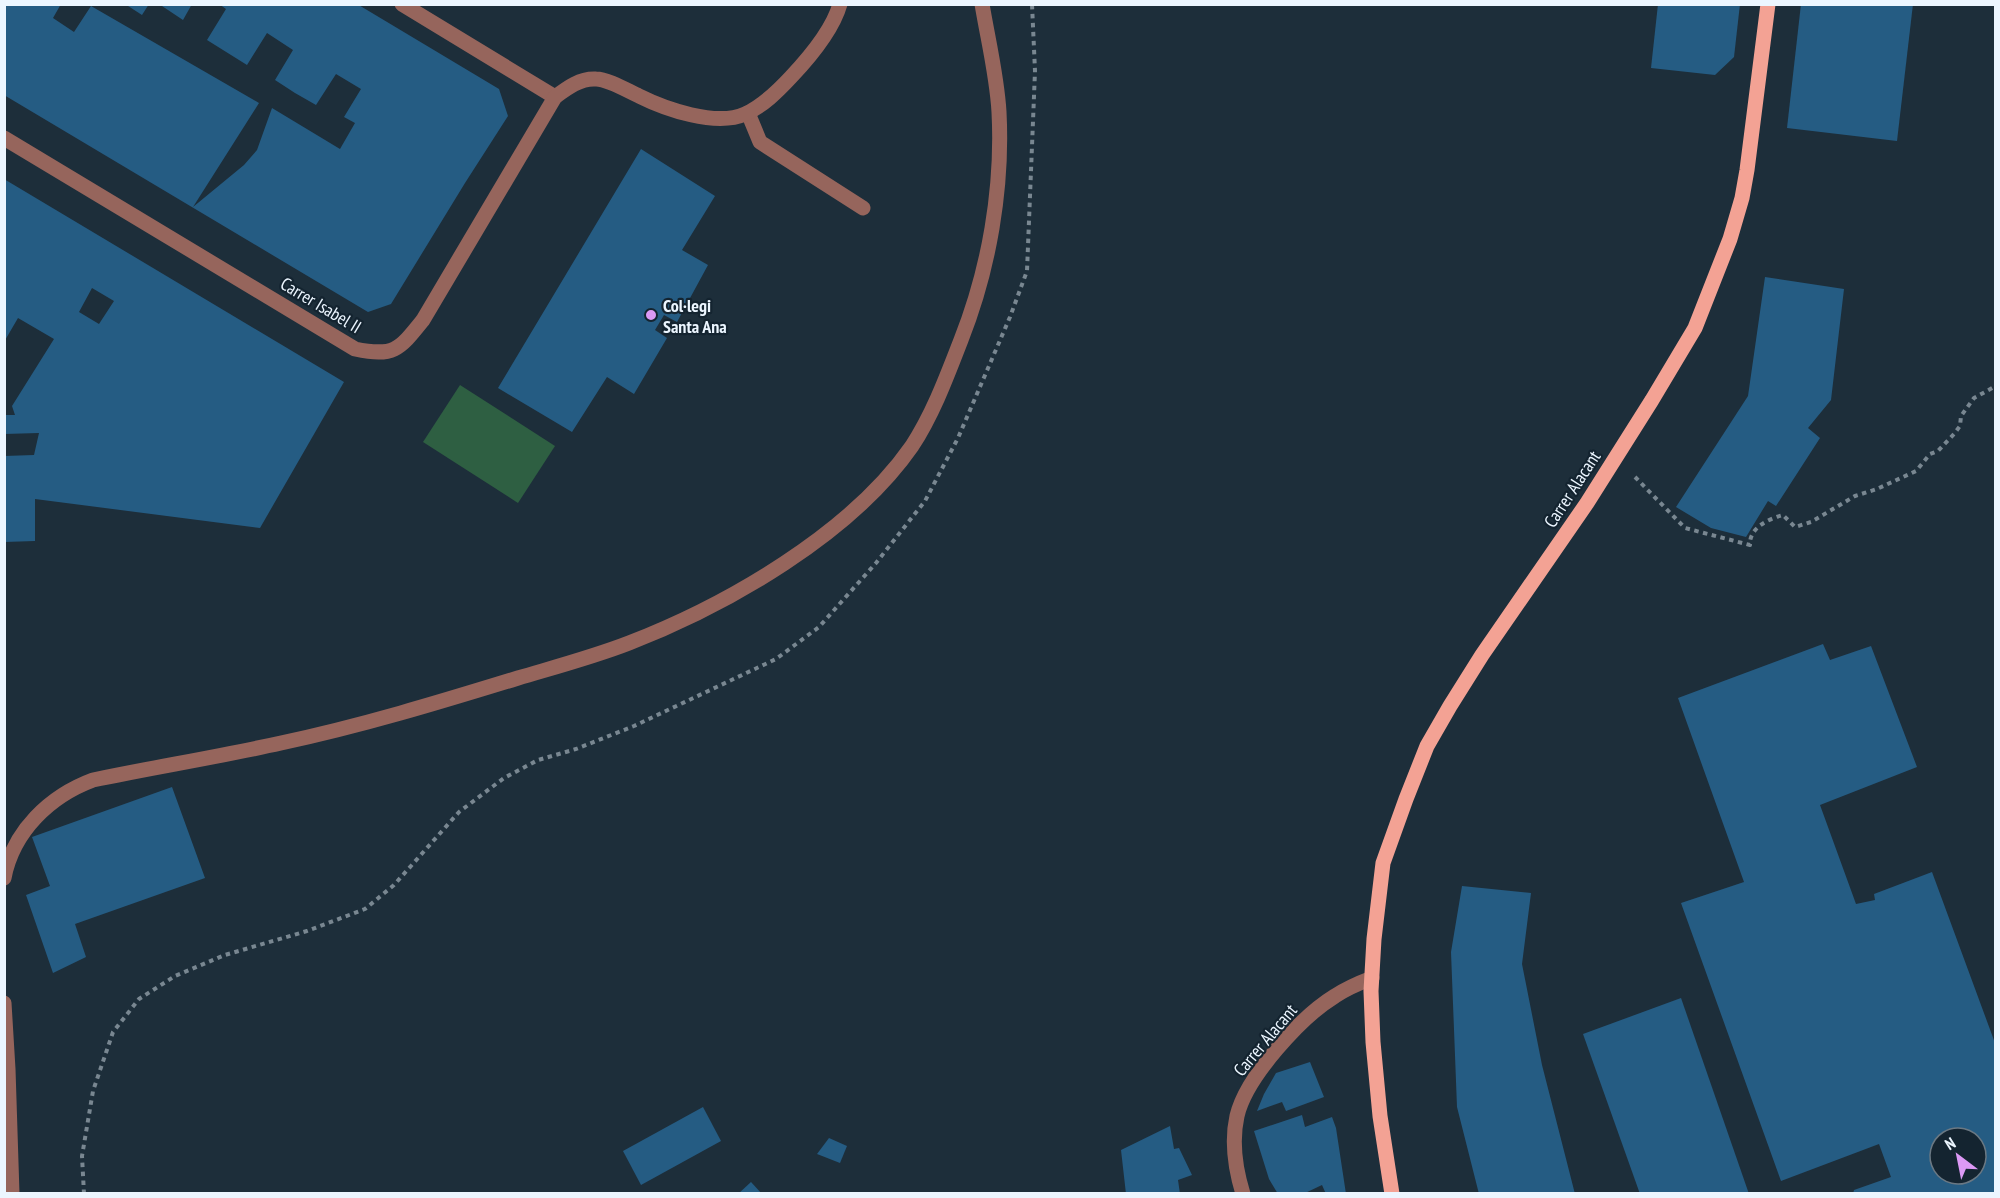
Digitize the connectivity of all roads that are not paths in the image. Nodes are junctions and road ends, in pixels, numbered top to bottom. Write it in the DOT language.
graph roads {
  1 [pos="402,4"];
  2 [pos="840,4"];
  3 [pos="982,4"];
  4 [pos="1768,4"];
  5 [pos="555,97"];
  6 [pos="748,113"];
  7 [pos="4,138"];
  8 [pos="863,208"];
  9 [pos="4,878"];
  10 [pos="1372,978"];
  11 [pos="4,1003"];
  12 [pos="12,1194"];
  13 [pos="1242,1194"];
  14 [pos="1392,1194"];
  1 -- 5 [label="street"];
  2 -- 6 [label="street"];
  3 -- 9 [label="street"];
  4 -- 10 [label="main road, Carrer Alacant"];
  5 -- 6 [label="street"];
  5 -- 7 [label="street, Carrer Isabel II"];
  6 -- 8 [label="street"];
  10 -- 13 [label="street, Carrer Alacant"];
  10 -- 14 [label="main road, Carrer Alacant"];
  11 -- 12 [label="street"];
}
